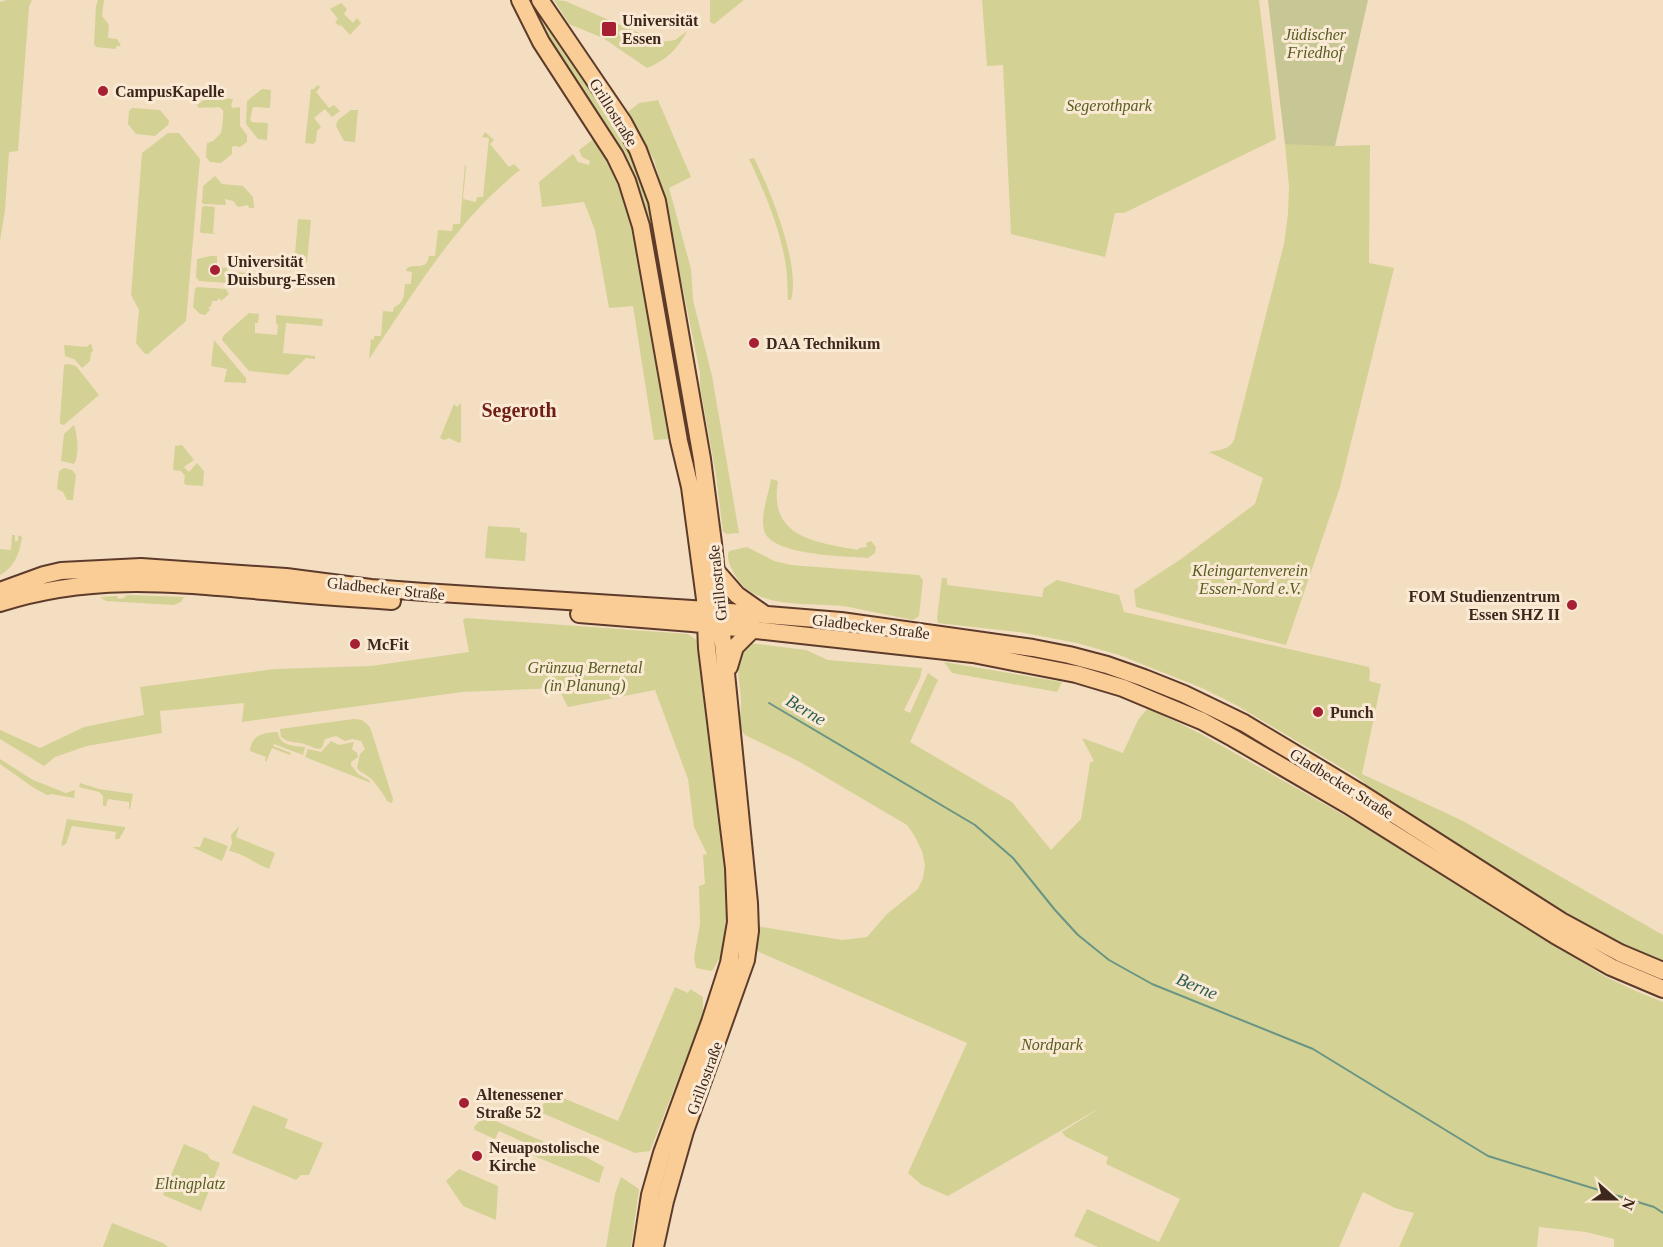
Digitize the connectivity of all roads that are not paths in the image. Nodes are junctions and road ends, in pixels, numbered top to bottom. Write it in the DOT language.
graph roads {
  1 [pos="520,0"];
  2 [pos="540,0"];
  3 [pos="109,568"];
  4 [pos="717,572"];
  5 [pos="93,585"];
  6 [pos="0,591"];
  7 [pos="0,603"];
  8 [pos="764,614"];
  9 [pos="713,618"];
  10 [pos="752,630"];
  11 [pos="727,674"];
  12 [pos="1663,971"];
  13 [pos="1663,989"];
  14 [pos="642,1247"];
  15 [pos="655,1247"];
  1 -- 9 [label="main road, Grillostraße"];
  2 -- 4 [label="main road, Grillostraße"];
  3 -- 5 [label="main road"];
  3 -- 6 [label="main road, Gladbecker Straße"];
  3 -- 9 [label="main road, Gladbecker Straße"];
  4 -- 8 [label="main road"];
  4 -- 9 [label="main road, Grillostraße"];
  5 -- 7 [label="main road, Gladbecker Straße"];
  5 -- 9 [label="main road, Gladbecker Straße"];
  8 -- 9 [label="main road, Gladbecker Straße"];
  8 -- 12 [label="main road, Gladbecker Straße"];
  9 -- 10 [label="main road, Gladbecker Straße"];
  9 -- 11 [label="main road, Grillostraße"];
  9 -- 14 [label="main road, Grillostraße"];
  10 -- 11 [label="main road"];
  10 -- 13 [label="main road, Gladbecker Straße"];
  11 -- 15 [label="main road, Grillostraße"];
}
